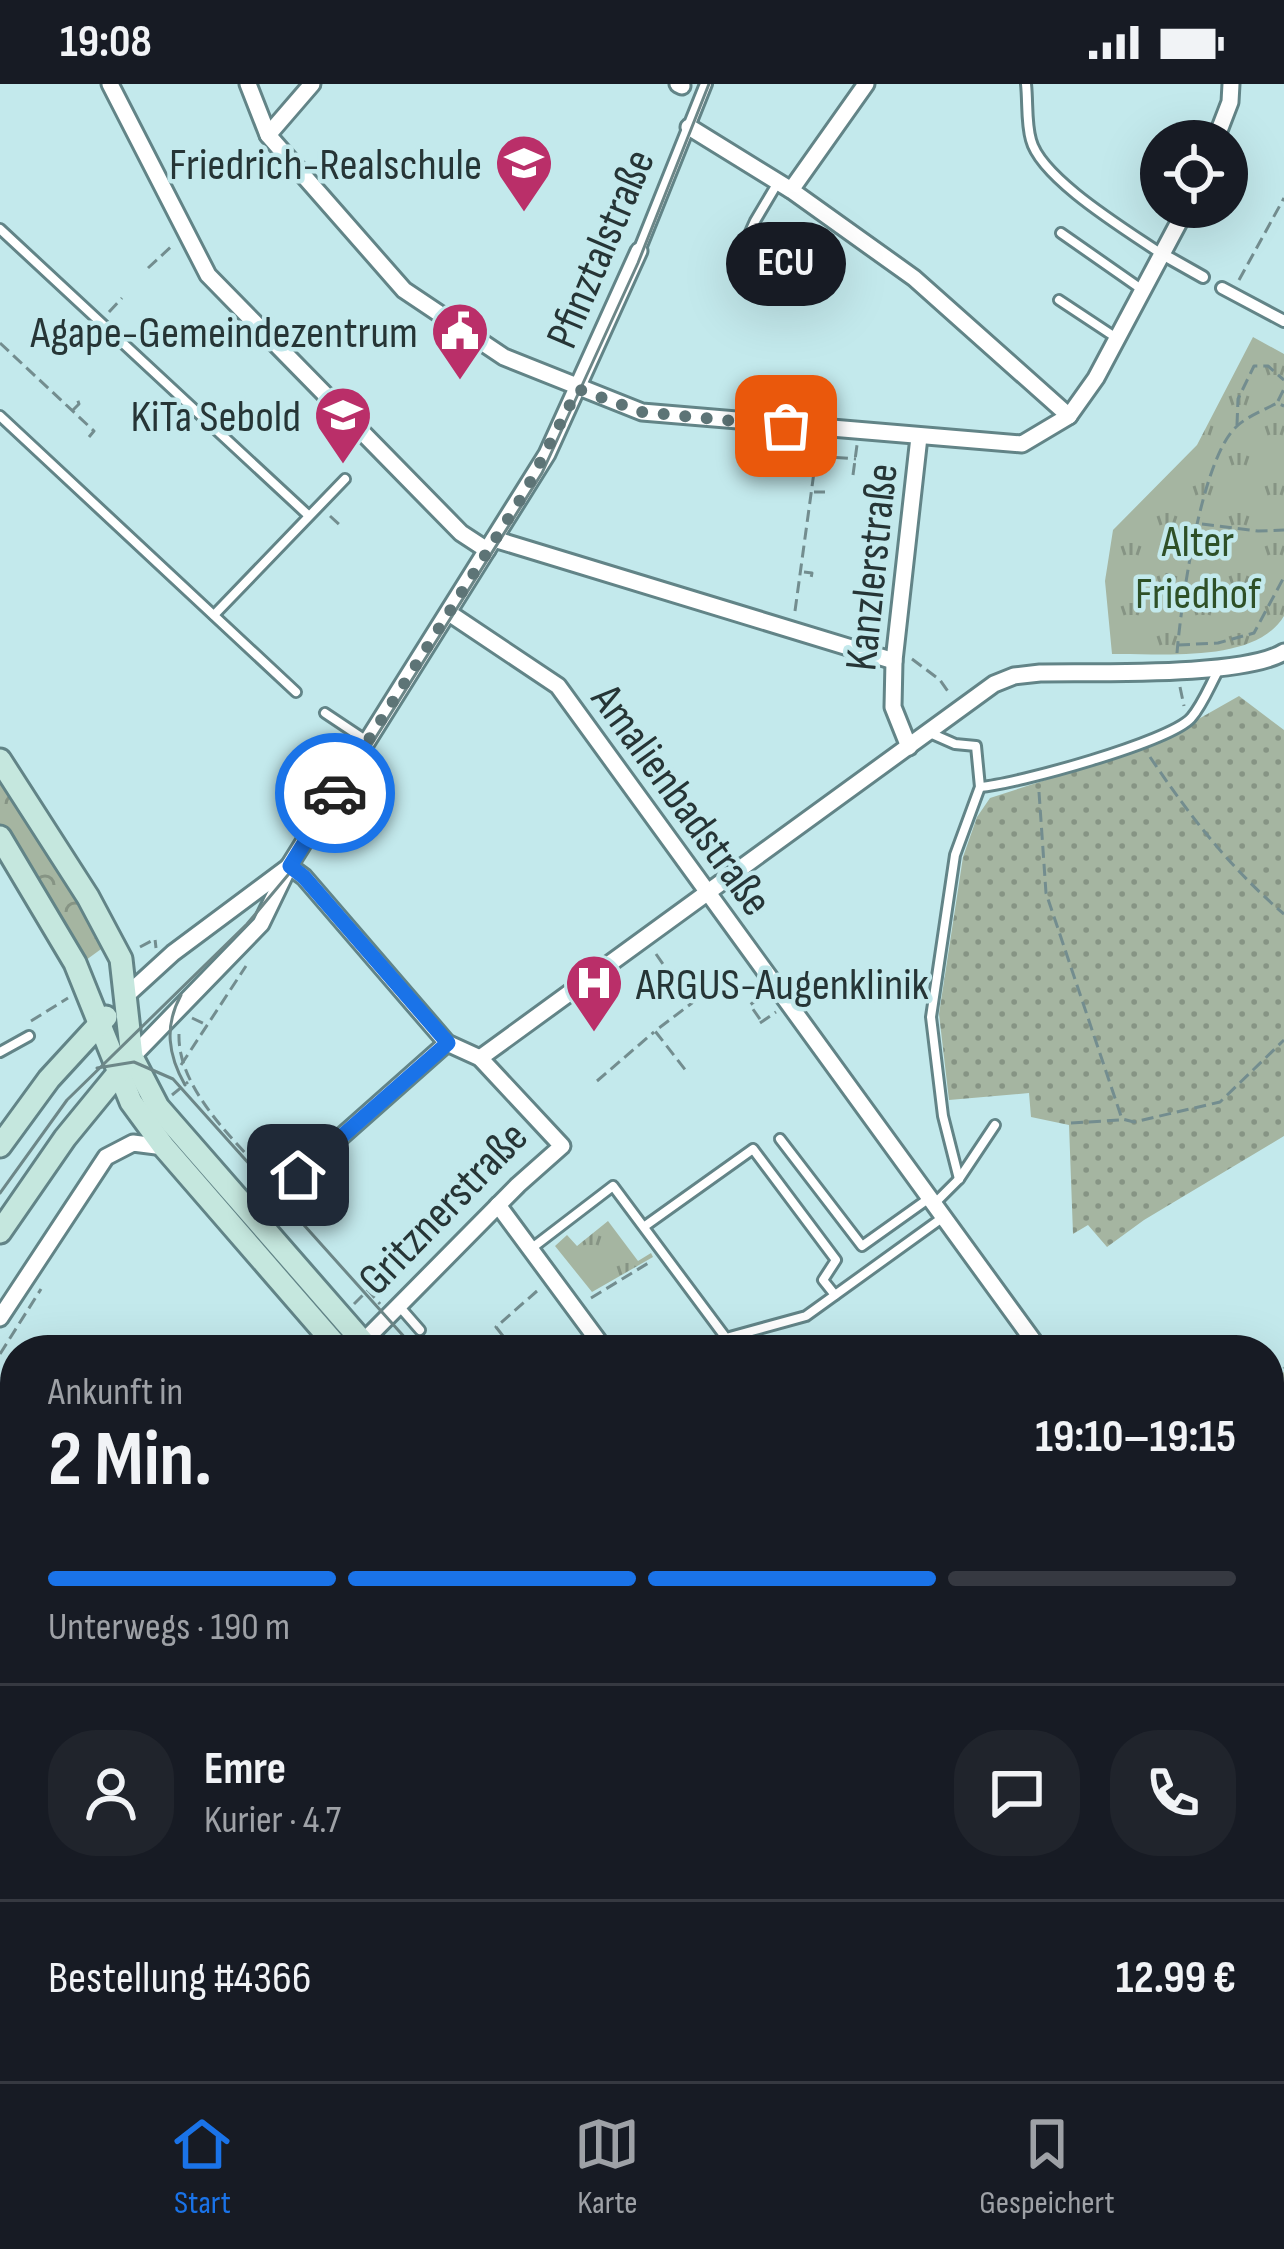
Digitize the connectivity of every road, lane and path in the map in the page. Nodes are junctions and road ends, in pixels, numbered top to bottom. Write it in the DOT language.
graph roads {
  1 [pos="110,84"];
  2 [pos="248,84"];
  3 [pos="312,84"];
  4 [pos="1026,84"];
  5 [pos="1231,84"];
  6 [pos="680,85"];
  7 [pos="861,86"];
  8 [pos="704,88"];
  9 [pos="1223,120"];
  10 [pos="689,127"];
  11 [pos="268,136"];
  12 [pos="785,186"];
  13 [pos="1284,198"];
  14 [pos="1177,228"];
  15 [pos="0,229"];
  16 [pos="1061,233"];
  17 [pos="185,236"];
  18 [pos="639,251"];
  19 [pos="1164,255"];
  20 [pos="739,259"];
  21 [pos="148,268"];
  22 [pos="1203,278"];
  23 [pos="1240,278"];
  24 [pos="1222,288"];
  25 [pos="1145,292"];
  26 [pos="122,298"];
  27 [pos="1059,300"];
  28 [pos="111,310"];
  29 [pos="1284,321"];
  30 [pos="1119,340"];
  31 [pos="0,344"];
  32 [pos="1284,368"];
  33 [pos="1282,378"];
  34 [pos="578,389"];
  35 [pos="1284,389"];
  36 [pos="76,398"];
  37 [pos="1277,403"];
  38 [pos="1284,406"];
  39 [pos="72,411"];
  40 [pos="0,416"];
  41 [pos="1069,416"];
  42 [pos="1237,425"];
  43 [pos="819,428"];
  44 [pos="859,431"];
  45 [pos="919,436"];
  46 [pos="89,437"];
  47 [pos="817,456"];
  48 [pos="856,459"];
  49 [pos="853,475"];
  50 [pos="345,479"];
  51 [pos="812,492"];
  52 [pos="825,492"];
  53 [pos="308,515"];
  54 [pos="1199,523"];
  55 [pos="1284,530"];
  56 [pos="490,544"];
  57 [pos="802,572"];
  58 [pos="1284,577"];
  59 [pos="811,578"];
  60 [pos="449,613"];
  61 [pos="214,615"];
  62 [pos="791,631"];
  63 [pos="1178,645"];
  64 [pos="1284,652"];
  65 [pos="895,654"];
  66 [pos="1219,668"];
  67 [pos="1176,669"];
  68 [pos="296,692"];
  69 [pos="960,709"];
  70 [pos="326,713"];
  71 [pos="928,733"];
  72 [pos="367,741"];
  73 [pos="1139,742"];
  74 [pos="909,747"];
  75 [pos="0,760"];
  76 [pos="1038,778"];
  77 [pos="980,787"];
  78 [pos="0,837"];
  79 [pos="290,866"];
  80 [pos="706,893"];
  81 [pos="1284,914"];
  82 [pos="155,938"];
  83 [pos="644,939"];
  84 [pos="160,965"];
  85 [pos="672,977"];
  86 [pos="676,983"];
  87 [pos="774,986"];
  88 [pos="72,995"];
  89 [pos="127,995"];
  90 [pos="183,1008"];
  91 [pos="763,1022"];
  92 [pos="99,1023"];
  93 [pos="207,1025"];
  94 [pos="180,1029"];
  95 [pos="655,1031"];
  96 [pos="29,1036"];
  97 [pos="1284,1040"];
  98 [pos="448,1043"];
  99 [pos="0,1052"];
  100 [pos="480,1058"];
  101 [pos="125,1065"];
  102 [pos="687,1072"];
  103 [pos="598,1081"];
  104 [pos="1122,1119"];
  105 [pos="9,1121"];
  106 [pos="1071,1123"];
  107 [pos="995,1125"];
  108 [pos="780,1139"];
  109 [pos="0,1146"];
  110 [pos="164,1147"];
  111 [pos="298,1175"];
  112 [pos="959,1179"];
  113 [pos="280,1189"];
  114 [pos="292,1202"];
  115 [pos="498,1205"];
  116 [pos="935,1206"];
  117 [pos="252,1214"];
  118 [pos="645,1226"];
  119 [pos="0,1232"];
  120 [pos="531,1249"];
  121 [pos="665,1253"];
  122 [pos="50,1276"];
  123 [pos="552,1278"];
  124 [pos="835,1295"];
  125 [pos="398,1305"];
  126 [pos="574,1308"];
  127 [pos="0,1318"];
  128 [pos="420,1330"];
  129 [pos="12,1335"];
  130 [pos="327,1335"];
  131 [pos="352,1335"];
  132 [pos="372,1335"];
  133 [pos="502,1335"];
  134 [pos="594,1335"];
  135 [pos="724,1335"];
  136 [pos="737,1335"];
  137 [pos="1029,1335"];
  1 -- 17 [label="street"];
  2 -- 11 [label="street"];
  3 -- 11 [label="street"];
  4 -- 19 [label="lane"];
  5 -- 9 [label="street"];
  6 -- 8 [label="street"];
  7 -- 12 [label="street"];
  8 -- 10 [label="street, Pfinztalstraße"];
  10 -- 12 [label="street"];
  10 -- 18 [label="street, Pfinztalstraße"];
  11 -- 34 [label="street"];
  12 -- 20 [label="lane"];
  12 -- 41 [label="street"];
  13 -- 23 [label="path"];
  14 -- 19 [label="street"];
  15 -- 53 [label="lane"];
  16 -- 25 [label="lane"];
  17 -- 21 [label="path"];
  17 -- 56 [label="street"];
  18 -- 34 [label="street, Pfinztalstraße"];
  19 -- 22 [label="street"];
  19 -- 25 [label="street"];
  24 -- 29 [label="street"];
  25 -- 30 [label="street"];
  26 -- 28 [label="path"];
  27 -- 30 [label="lane"];
  30 -- 41 [label="street"];
  31 -- 39 [label="path"];
  32 -- 33 [label="path"];
  33 -- 42 [label="path"];
  34 -- 43 [label="street"];
  34 -- 56 [label="street, Pfinztalstraße"];
  35 -- 37 [label="path"];
  36 -- 39 [label="path"];
  37 -- 38 [label="path"];
  37 -- 42 [label="path"];
  39 -- 46 [label="path"];
  40 -- 61 [label="lane"];
  41 -- 45 [label="street"];
  42 -- 54 [label="path"];
  43 -- 44 [label="street"];
  43 -- 47 [label="path"];
  44 -- 45 [label="street"];
  44 -- 48 [label="path"];
  45 -- 65 [label="street, Kanzlerstraße"];
  47 -- 48 [label="path"];
  47 -- 51 [label="path"];
  48 -- 49 [label="path"];
  50 -- 53 [label="lane"];
  51 -- 52 [label="path"];
  51 -- 57 [label="path"];
  53 -- 61 [label="lane"];
  54 -- 55 [label="path"];
  54 -- 63 [label="path"];
  56 -- 60 [label="street, Pfinztalstraße"];
  56 -- 62 [label="street"];
  57 -- 59 [label="path"];
  57 -- 62 [label="path"];
  58 -- 63 [label="path"];
  60 -- 72 [label="street, Pfinztalstraße"];
  60 -- 80 [label="street, Amalienbadstraße"];
  61 -- 68 [label="lane"];
  62 -- 65 [label="street"];
  63 -- 67 [label="path"];
  64 -- 66 [label="street"];
  65 -- 69 [label="path"];
  65 -- 74 [label="street, Kanzlerstraße"];
  66 -- 67 [label="street"];
  66 -- 73 [label="lane"];
  67 -- 69 [label="street"];
  69 -- 71 [label="street"];
  70 -- 72 [label="lane"];
  71 -- 74 [label="street"];
  71 -- 77 [label="lane"];
  72 -- 79 [label="street, Pfinztalstraße"];
  73 -- 76 [label="lane"];
  73 -- 81 [label="path"];
  74 -- 80 [label="street"];
  75 -- 89 [label="main road"];
  76 -- 77 [label="lane"];
  76 -- 104 [label="path"];
  77 -- 112 [label="lane"];
  78 -- 92 [label="main road"];
  79 -- 84 [label="street, Pfinztalstraße"];
  79 -- 90 [label="street, Pfinztalstraße"];
  79 -- 98 [label="street, Gritznerstraße"];
  80 -- 83 [label="street"];
  80 -- 87 [label="street, Amalienbadstraße"];
  82 -- 84 [label="path"];
  83 -- 85 [label="path"];
  83 -- 100 [label="street"];
  84 -- 89 [label="street, Pfinztalstraße"];
  86 -- 95 [label="path"];
  87 -- 91 [label="path"];
  87 -- 116 [label="street, Amalienbadstraße"];
  88 -- 96 [label="path"];
  89 -- 92 [label="main road"];
  89 -- 101 [label="main road"];
  90 -- 93 [label="path"];
  90 -- 101 [label="street, Pfinztalstraße"];
  92 -- 101 [label="main road"];
  92 -- 105 [label="main road"];
  94 -- 113 [label="path"];
  95 -- 102 [label="path"];
  95 -- 103 [label="path"];
  96 -- 99 [label="lane"];
  97 -- 104 [label="path"];
  98 -- 100 [label="street, Gritznerstraße"];
  98 -- 111 [label="street"];
  100 -- 115 [label="street, Gritznerstraße"];
  101 -- 110 [label="main road"];
  101 -- 117 [label="main road"];
  101 -- 119 [label="main road"];
  104 -- 106 [label="path"];
  105 -- 109 [label="main road"];
  107 -- 112 [label="lane"];
  108 -- 116 [label="lane"];
  110 -- 127 [label="street"];
  110 -- 130 [label="main road"];
  112 -- 116 [label="lane"];
  113 -- 114 [label="path"];
  113 -- 117 [label="path"];
  115 -- 120 [label="street"];
  115 -- 125 [label="street, Gritznerstraße"];
  116 -- 124 [label="lane"];
  116 -- 137 [label="street, Amalienbadstraße"];
  117 -- 131 [label="main road"];
  118 -- 120 [label="lane"];
  118 -- 121 [label="lane"];
  118 -- 124 [label="lane"];
  120 -- 123 [label="street"];
  121 -- 126 [label="path"];
  121 -- 135 [label="lane"];
  122 -- 129 [label="path"];
  123 -- 126 [label="street"];
  123 -- 133 [label="path"];
  124 -- 136 [label="lane"];
  125 -- 128 [label="lane"];
  125 -- 132 [label="street, Gritznerstraße"];
  126 -- 134 [label="street"];
}
